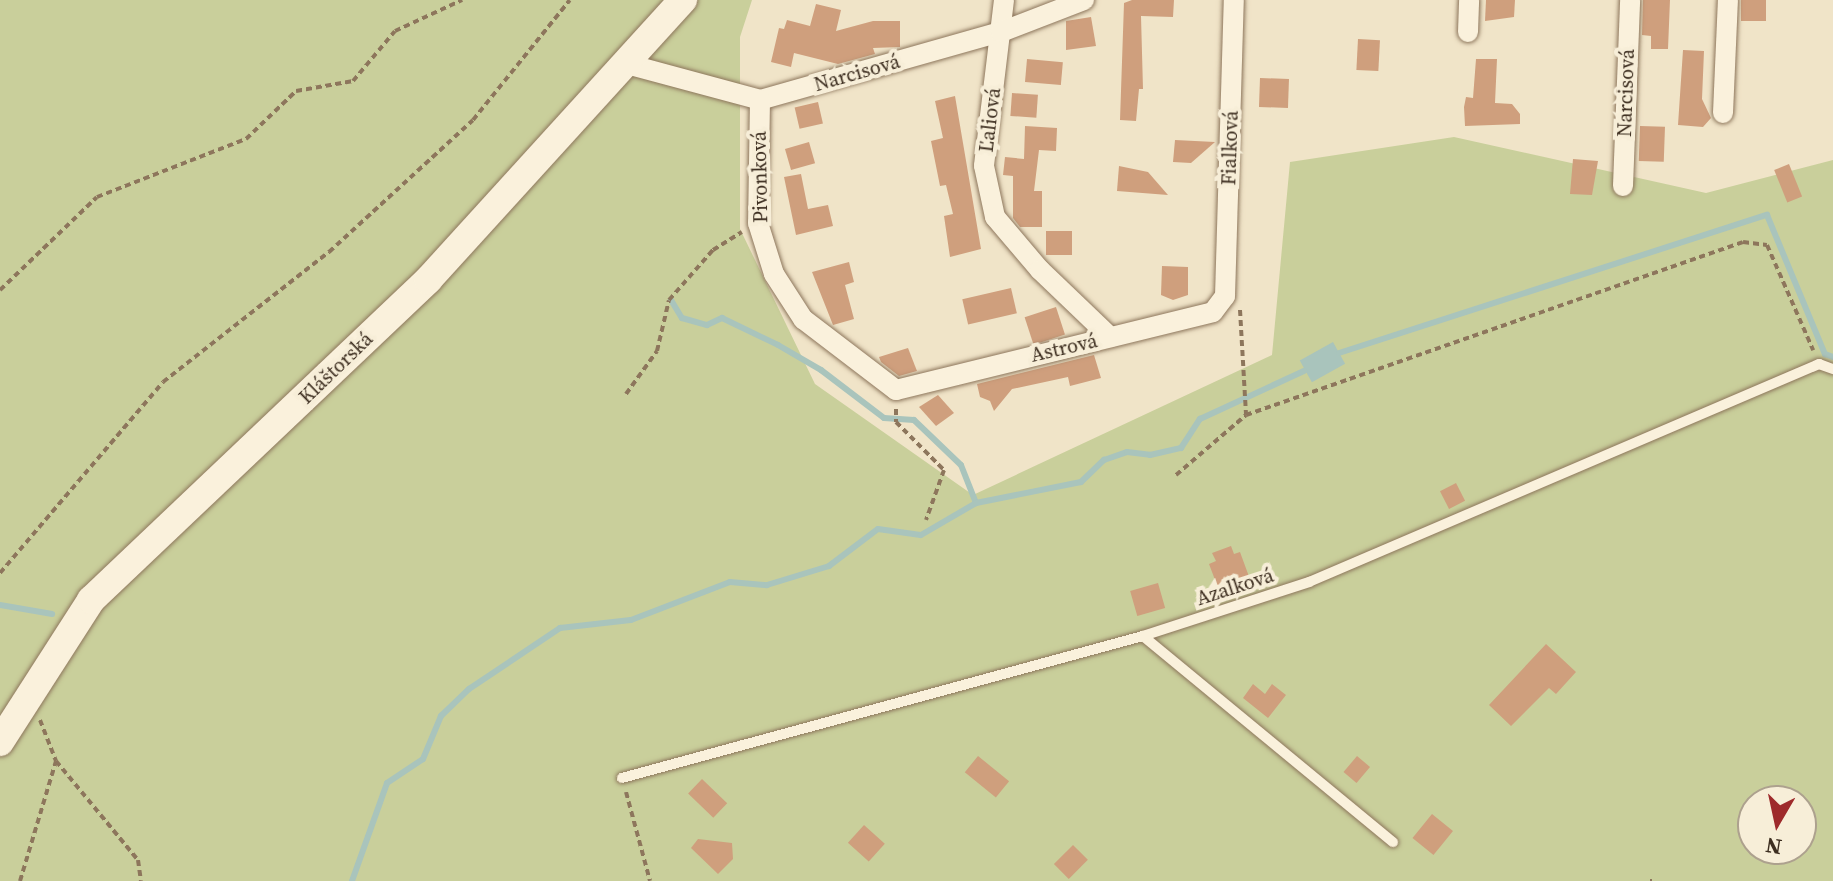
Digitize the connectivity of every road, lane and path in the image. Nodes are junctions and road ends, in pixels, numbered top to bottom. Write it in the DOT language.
graph roads {
  1 [pos="462,0"];
  2 [pos="570,0"];
  3 [pos="683,0"];
  4 [pos="1004,0"];
  5 [pos="1084,0"];
  6 [pos="1234,0"];
  7 [pos="1469,0"];
  8 [pos="1630,0"];
  9 [pos="1728,0"];
  10 [pos="1001,32"];
  11 [pos="1468,32"];
  12 [pos="627,64"];
  13 [pos="760,100"];
  14 [pos="1723,113"];
  15 [pos="1623,186"];
  16 [pos="758,223"];
  17 [pos="0,290"];
  18 [pos="1232,297"];
  19 [pos="1110,337"];
  20 [pos="1819,364"];
  21 [pos="1833,369"];
  22 [pos="896,390"];
  23 [pos="626,394"];
  24 [pos="1246,415"];
  25 [pos="896,419"];
  26 [pos="1176,475"];
  27 [pos="926,520"];
  28 [pos="0,573"];
  29 [pos="1143,636"];
  30 [pos="31,697"];
  31 [pos="0,742"];
  32 [pos="56,761"];
  33 [pos="622,778"];
  34 [pos="1393,842"];
  35 [pos="20,881"];
  36 [pos="141,881"];
  37 [pos="650,881"];
  1 -- 17 [label="path"];
  2 -- 28 [label="path"];
  3 -- 12 [label="street, Kláštorská"];
  4 -- 10 [label="street, Ľaliová"];
  5 -- 10 [label="street, Narcisová"];
  6 -- 18 [label="street, Fialková"];
  7 -- 11 [label="street"];
  8 -- 15 [label="street, Narcisová"];
  9 -- 14 [label="street"];
  10 -- 13 [label="street, Narcisová"];
  10 -- 19 [label="street, Ľaliová"];
  12 -- 13 [label="street"];
  12 -- 30 [label="street, Kláštorská"];
  13 -- 16 [label="street, Pivonková"];
  16 -- 22 [label="street, Pivonková"];
  16 -- 23 [label="path"];
  18 -- 19 [label="street, Astrová"];
  18 -- 24 [label="path"];
  19 -- 22 [label="street, Astrová"];
  20 -- 21 [label="lane"];
  20 -- 24 [label="path"];
  20 -- 29 [label="lane, Azalková"];
  24 -- 26 [label="path"];
  25 -- 27 [label="path"];
  29 -- 33 [label="lane, Azalková"];
  29 -- 34 [label="lane"];
  30 -- 31 [label="street, Kláštorská"];
  30 -- 32 [label="path"];
  32 -- 35 [label="path"];
  32 -- 36 [label="path"];
  33 -- 37 [label="path"];
}
